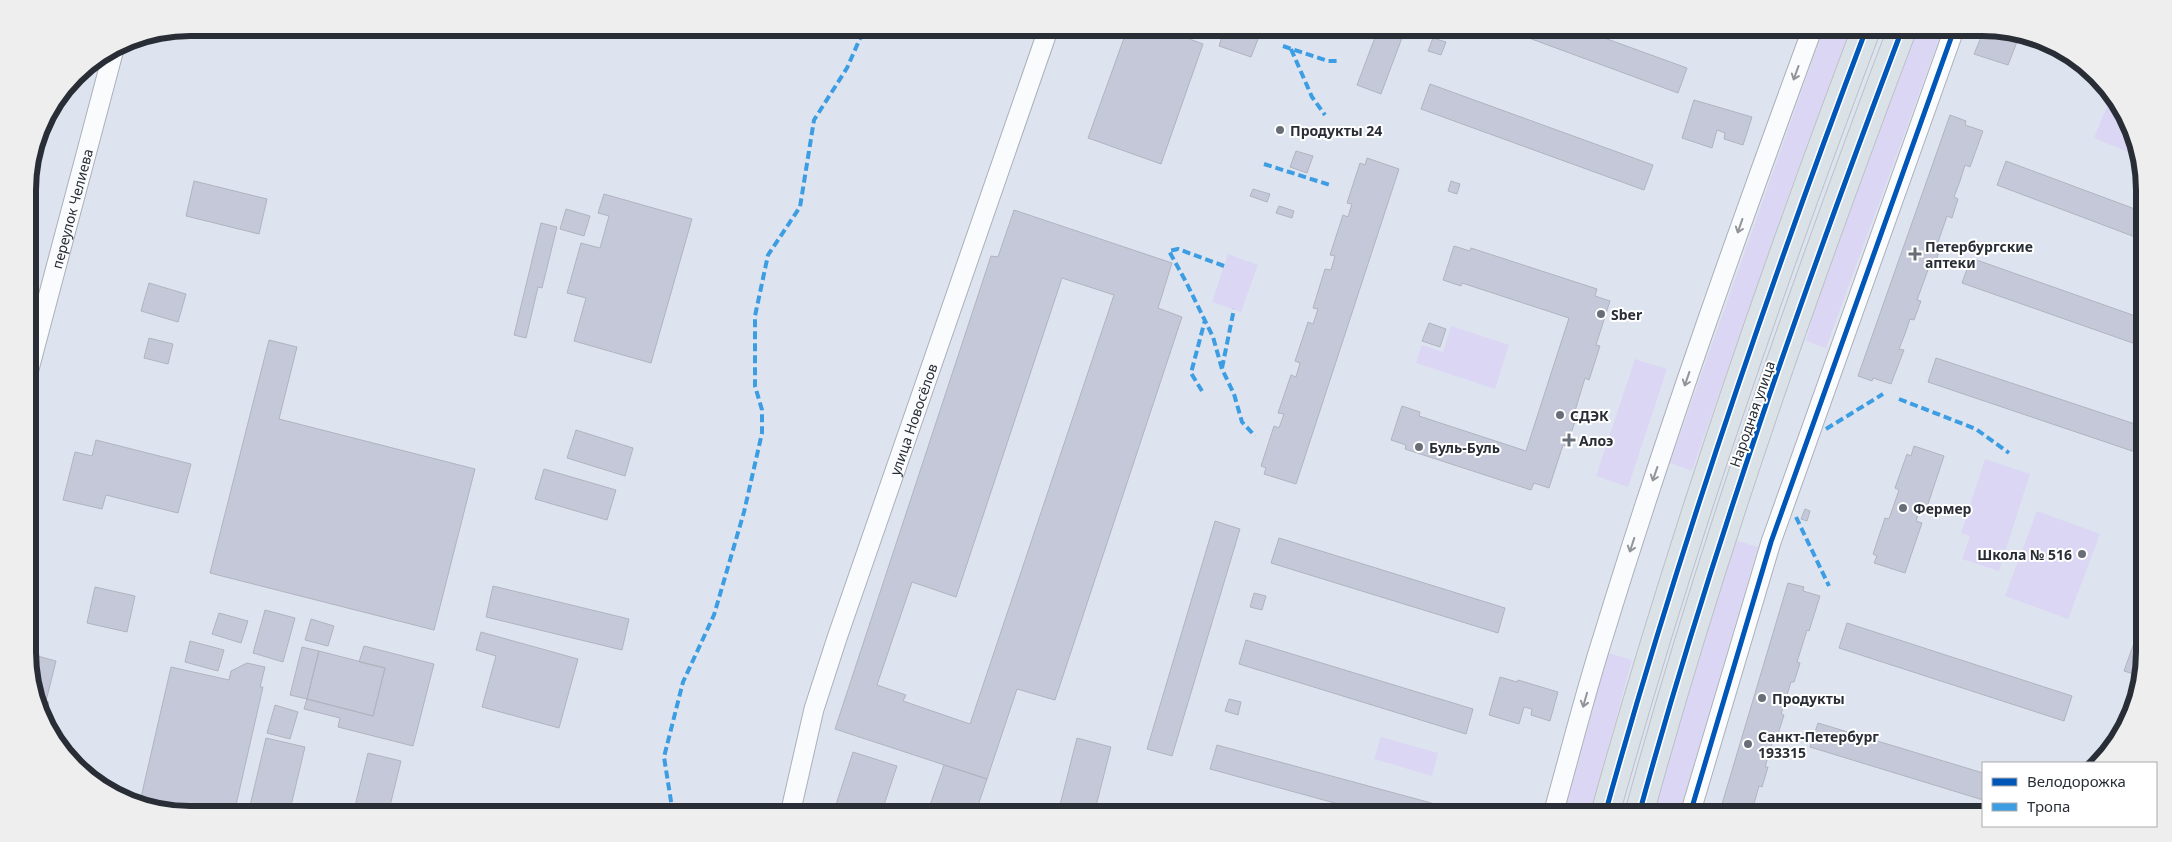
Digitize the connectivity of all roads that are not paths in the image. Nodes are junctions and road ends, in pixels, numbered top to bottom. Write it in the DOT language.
graph roads {
  1 [pos="1046,36"];
  2 [pos="1810,36"];
  3 [pos="1864,36"];
  4 [pos="1900,36"];
  5 [pos="1951,36"];
  6 [pos="112,58"];
  7 [pos="37,340"];
  8 [pos="1555,805"];
  9 [pos="1607,805"];
  10 [pos="1642,805"];
  11 [pos="1693,805"];
  12 [pos="792,806"];
  1 -- 12 [label="street, улица Новосёлов"];
  2 -- 8 [label="street, one-way"];
  3 -- 9 [label="main road, Народная улица"];
  4 -- 10 [label="main road, Народная улица"];
  5 -- 11 [label="street"];
  6 -- 7 [label="street, переулок Челиева"];
}
